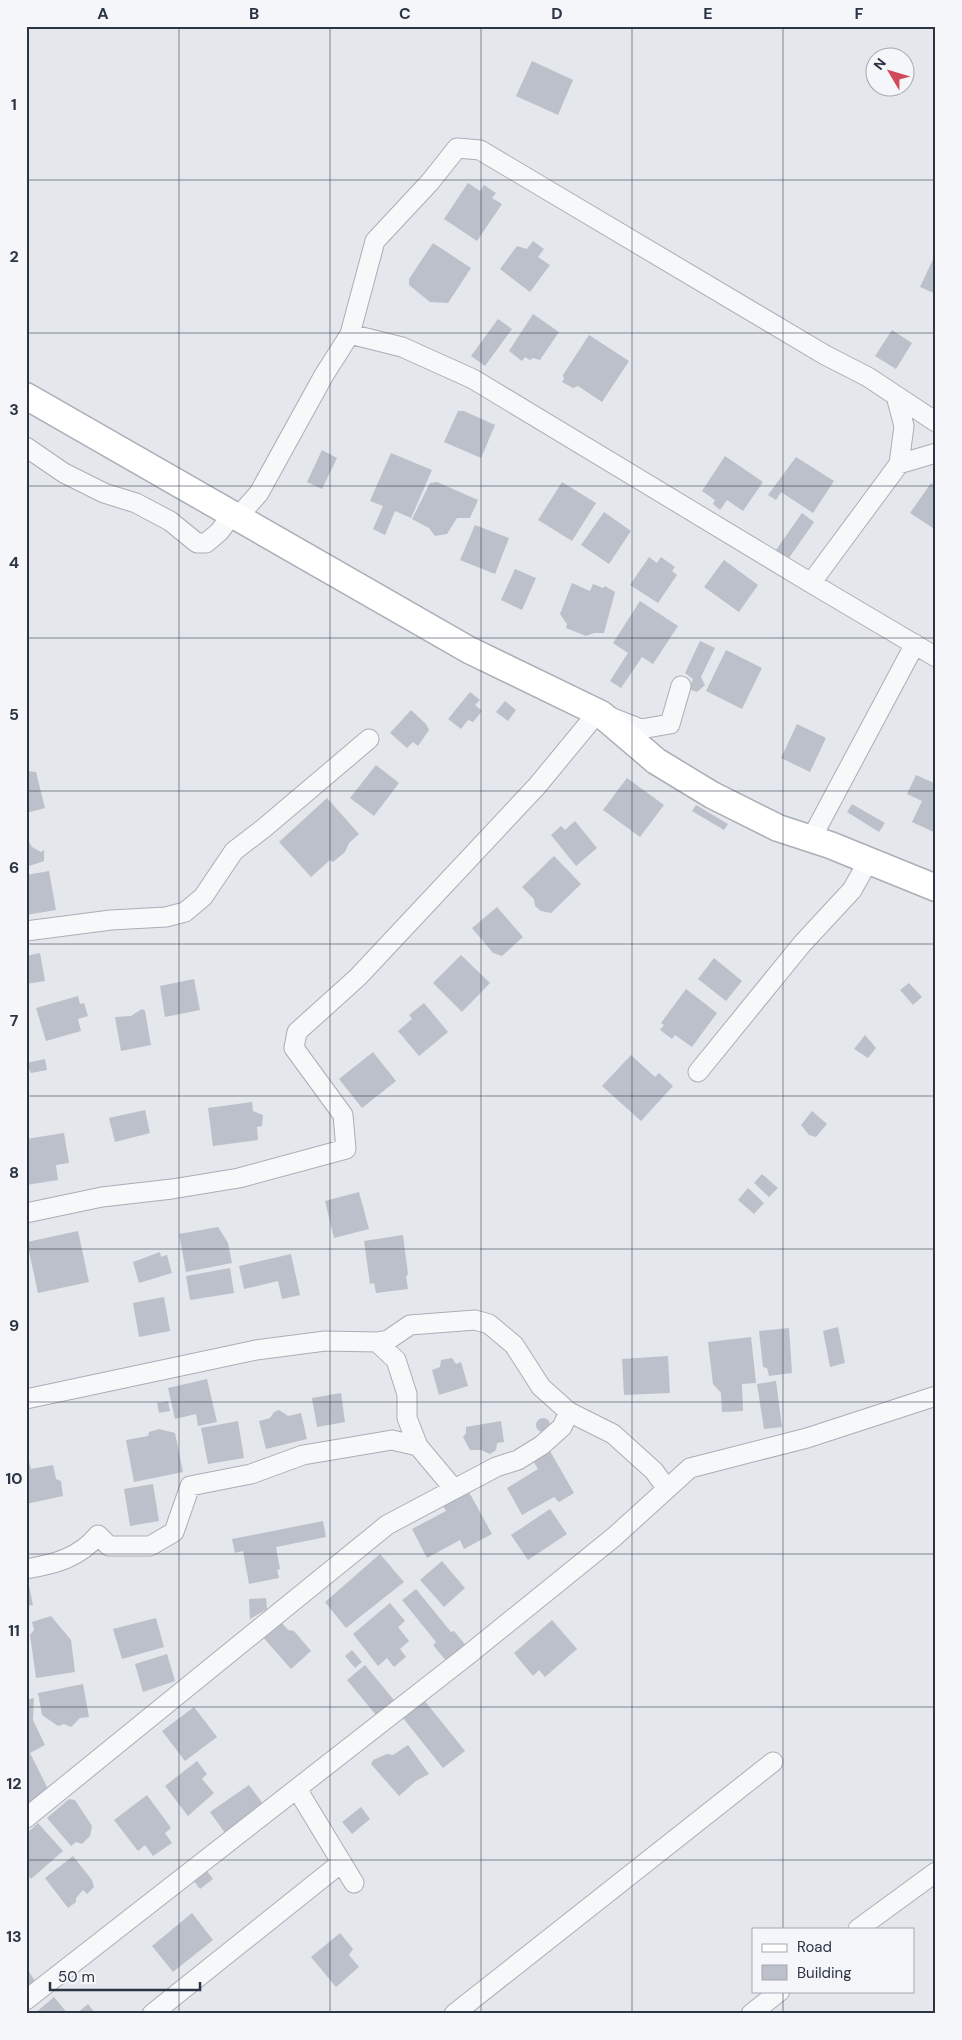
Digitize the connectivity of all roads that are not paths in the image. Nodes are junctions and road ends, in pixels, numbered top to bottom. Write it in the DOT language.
graph roads {
  1 [pos="350,334"];
  2 [pos="26,396"];
  3 [pos="896,396"];
  4 [pos="936,422"];
  5 [pos="26,447"];
  6 [pos="936,453"];
  7 [pos="899,464"];
  8 [pos="235,516"];
  9 [pos="811,583"];
  10 [pos="915,644"];
  11 [pos="936,657"];
  12 [pos="681,686"];
  13 [pos="598,712"];
  14 [pos="369,739"];
  15 [pos="811,839"];
  16 [pos="869,860"];
  17 [pos="936,888"];
  18 [pos="26,931"];
  19 [pos="698,1072"];
  20 [pos="26,1213"];
  21 [pos="377,1342"];
  22 [pos="936,1396"];
  23 [pos="26,1399"];
  24 [pos="568,1412"];
  25 [pos="418,1446"];
  26 [pos="454,1489"];
  27 [pos="666,1489"];
  28 [pos="26,1569"];
  29 [pos="773,1762"];
  30 [pos="297,1789"];
  31 [pos="26,1818"];
  32 [pos="341,1861"];
  33 [pos="936,1872"];
  34 [pos="354,1882"];
  35 [pos="859,1928"];
  36 [pos="779,1992"];
  37 [pos="26,2000"];
  38 [pos="152,2014"];
  39 [pos="454,2014"];
  40 [pos="751,2014"];
  1 -- 3 [label="street"];
  1 -- 8 [label="street"];
  1 -- 9 [label="street"];
  2 -- 8 [label="main road"];
  3 -- 4 [label="street"];
  3 -- 7 [label="street"];
  5 -- 8 [label="street"];
  6 -- 7 [label="street"];
  7 -- 9 [label="street"];
  8 -- 13 [label="main road"];
  9 -- 10 [label="street"];
  10 -- 11 [label="street"];
  10 -- 15 [label="street"];
  12 -- 13 [label="street"];
  13 -- 15 [label="main road"];
  13 -- 20 [label="street"];
  14 -- 18 [label="street"];
  15 -- 16 [label="main road"];
  16 -- 17 [label="main road"];
  16 -- 19 [label="street"];
  21 -- 23 [label="street"];
  21 -- 24 [label="street"];
  21 -- 25 [label="street"];
  22 -- 27 [label="street"];
  24 -- 26 [label="street"];
  24 -- 27 [label="street"];
  25 -- 26 [label="street"];
  25 -- 28 [label="street"];
  26 -- 31 [label="street"];
  27 -- 30 [label="street"];
  29 -- 39 [label="street"];
  30 -- 32 [label="street"];
  30 -- 37 [label="street"];
  32 -- 34 [label="street"];
  32 -- 38 [label="street"];
  33 -- 35 [label="street"];
  36 -- 40 [label="street"];
}
